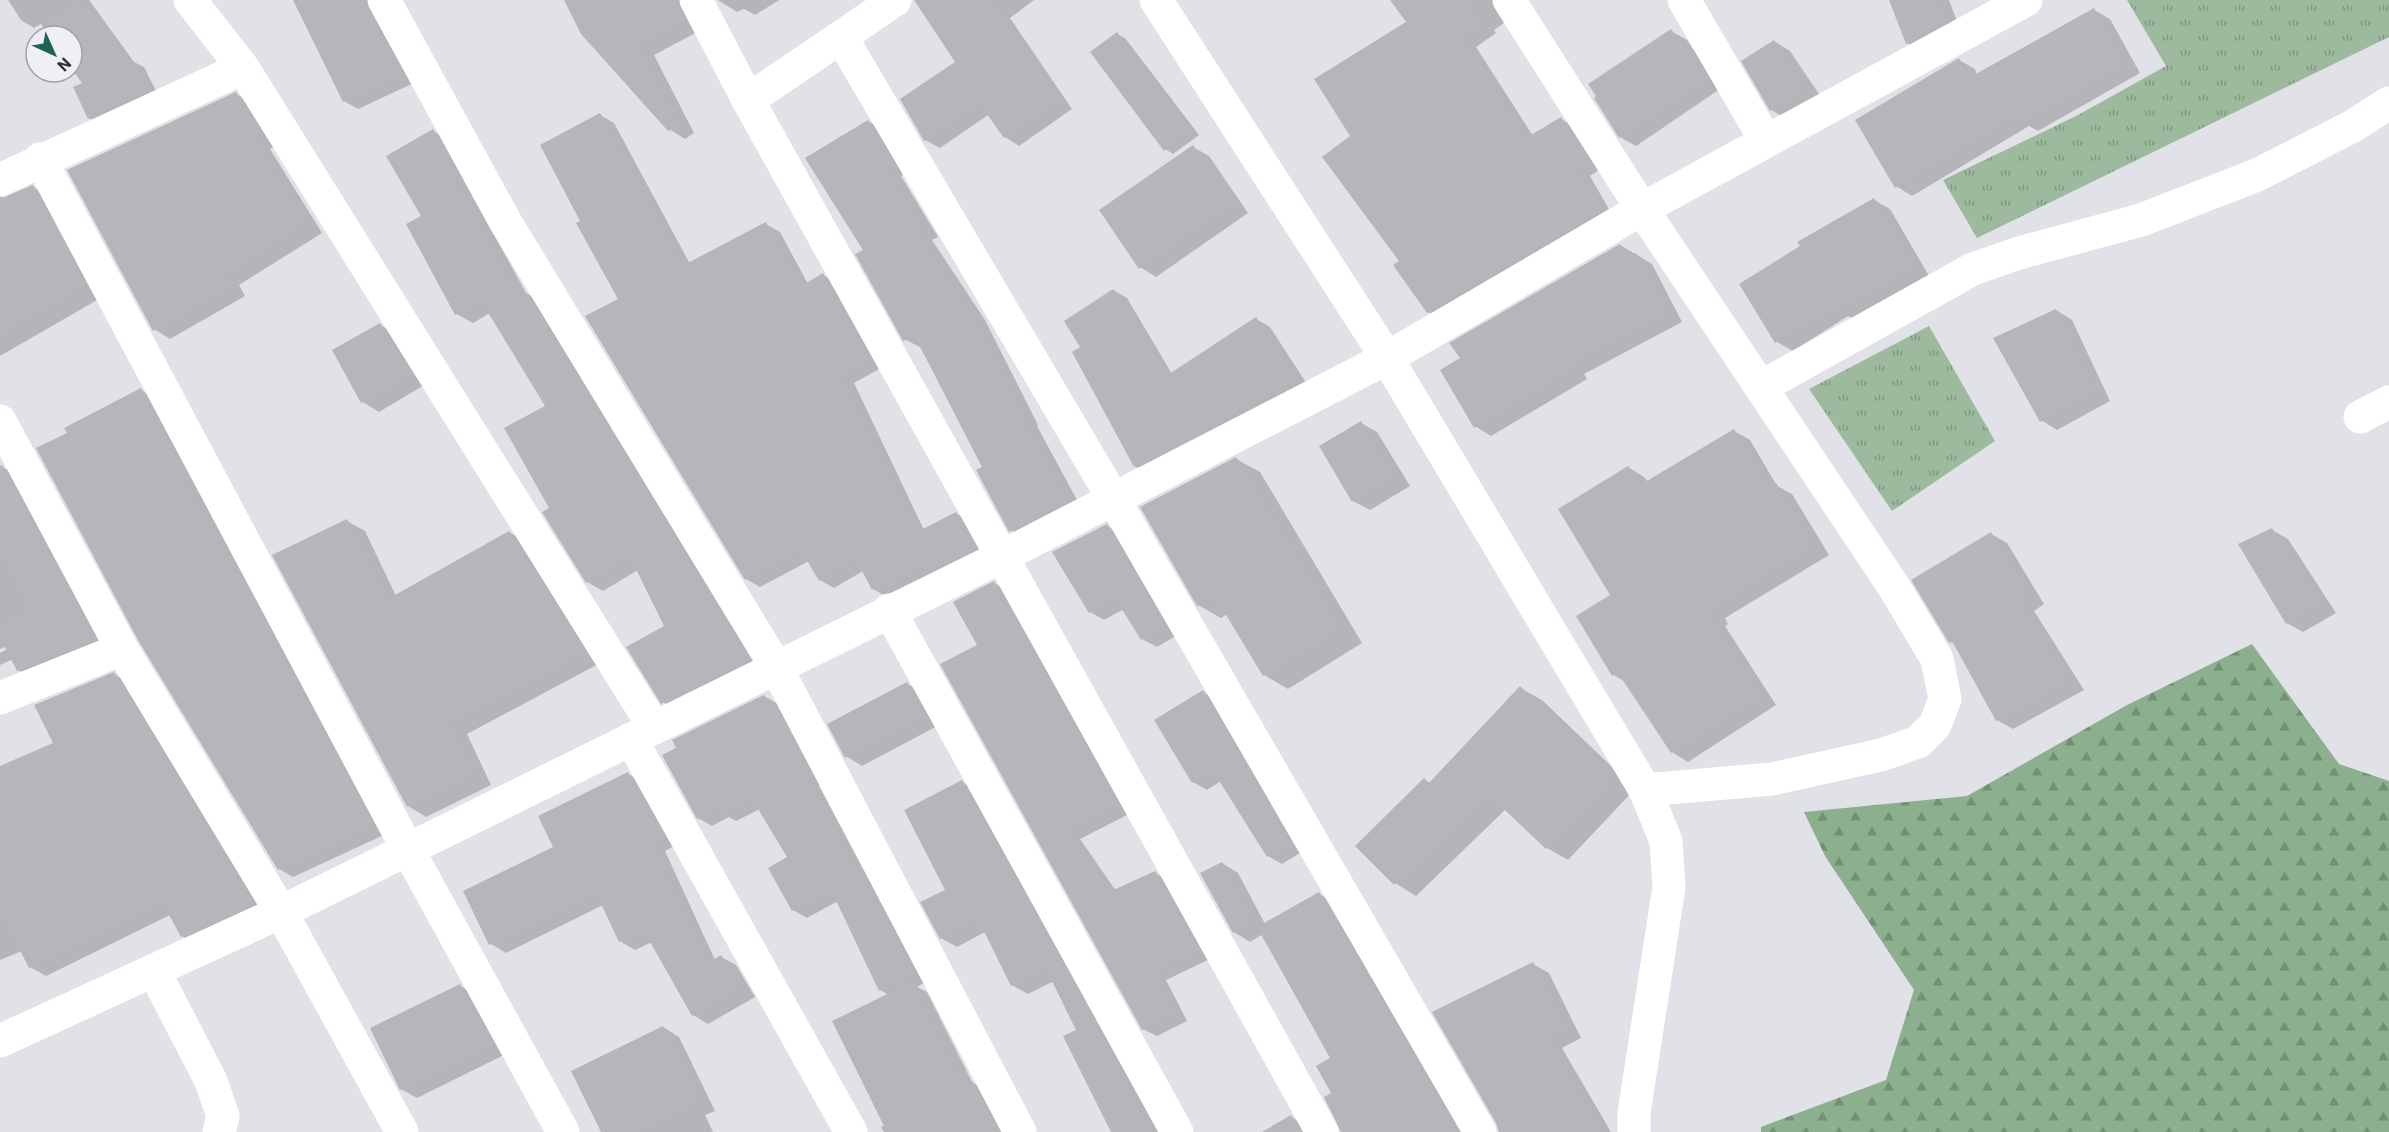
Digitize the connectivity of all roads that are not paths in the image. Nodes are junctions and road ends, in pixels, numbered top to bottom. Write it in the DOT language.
graph roads {
  1 [pos="190,0"];
  2 [pos="384,0"];
  3 [pos="696,0"];
  4 [pos="895,0"];
  5 [pos="1156,0"];
  6 [pos="1509,0"];
  7 [pos="1684,0"];
  8 [pos="2026,0"];
  9 [pos="1978,12"];
  10 [pos="841,38"];
  11 [pos="243,68"];
  12 [pos="748,100"];
  13 [pos="2389,104"];
  14 [pos="1766,141"];
  15 [pos="40,159"];
  16 [pos="0,180"];
  17 [pos="1642,209"];
  18 [pos="1387,358"];
  19 [pos="1761,387"];
  20 [pos="2389,402"];
  21 [pos="2360,417"];
  22 [pos="0,421"];
  23 [pos="1113,498"];
  24 [pos="1000,556"];
  25 [pos="889,610"];
  26 [pos="122,649"];
  27 [pos="776,667"];
  28 [pos="0,698"];
  29 [pos="643,733"];
  30 [pos="1646,790"];
  31 [pos="407,848"];
  32 [pos="281,912"];
  33 [pos="154,971"];
  34 [pos="0,1041"];
  35 [pos="219,1132"];
  36 [pos="402,1132"];
  37 [pos="563,1132"];
  38 [pos="851,1132"];
  39 [pos="1020,1132"];
  40 [pos="1177,1132"];
  41 [pos="1322,1132"];
  42 [pos="1480,1132"];
  43 [pos="1634,1132"];
  1 -- 11 [label="street"];
  2 -- 27 [label="street"];
  3 -- 12 [label="street"];
  4 -- 10 [label="street"];
  5 -- 18 [label="street"];
  6 -- 17 [label="street"];
  7 -- 14 [label="street"];
  8 -- 9 [label="street"];
  9 -- 14 [label="street"];
  10 -- 12 [label="street"];
  10 -- 23 [label="street"];
  11 -- 15 [label="street"];
  11 -- 29 [label="street"];
  12 -- 24 [label="street"];
  13 -- 19 [label="street"];
  14 -- 17 [label="street"];
  15 -- 16 [label="street"];
  15 -- 31 [label="street"];
  17 -- 18 [label="street"];
  17 -- 19 [label="street"];
  18 -- 23 [label="street"];
  18 -- 30 [label="street"];
  19 -- 30 [label="street"];
  20 -- 21 [label="street"];
  22 -- 26 [label="street"];
  23 -- 24 [label="street"];
  23 -- 42 [label="street"];
  24 -- 25 [label="street"];
  24 -- 41 [label="street"];
  25 -- 27 [label="street"];
  25 -- 40 [label="street"];
  26 -- 28 [label="street"];
  26 -- 32 [label="street"];
  27 -- 29 [label="street"];
  27 -- 39 [label="street"];
  29 -- 31 [label="street"];
  29 -- 38 [label="street"];
  30 -- 43 [label="street"];
  31 -- 32 [label="street"];
  31 -- 37 [label="street"];
  32 -- 33 [label="street"];
  32 -- 36 [label="street"];
  33 -- 34 [label="street"];
  33 -- 35 [label="street"];
}
